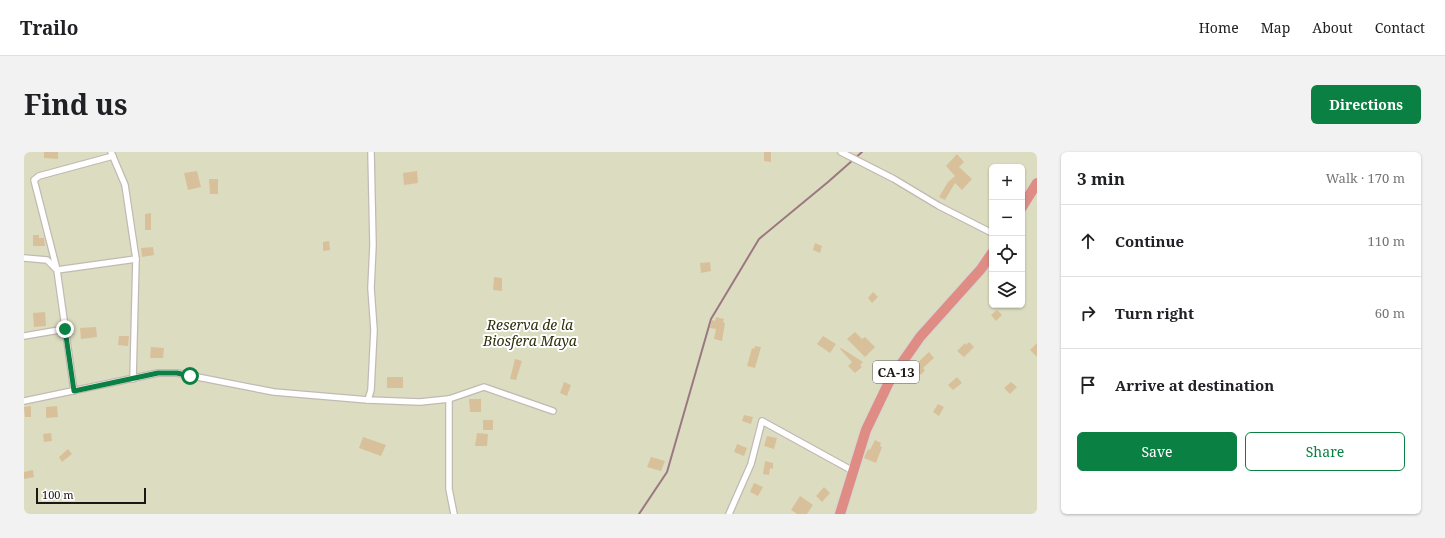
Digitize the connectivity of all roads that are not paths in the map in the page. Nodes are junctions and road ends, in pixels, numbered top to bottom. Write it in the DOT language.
graph roads {
  1 [pos="371,152"];
  2 [pos="841,152"];
  3 [pos="112,154"];
  4 [pos="1037,182"];
  5 [pos="1025,202"];
  6 [pos="989,231"];
  7 [pos="24,258"];
  8 [pos="989,258"];
  9 [pos="136,259"];
  10 [pos="57,270"];
  11 [pos="65,329"];
  12 [pos="24,336"];
  13 [pos="133,379"];
  14 [pos="74,391"];
  15 [pos="449,399"];
  16 [pos="368,400"];
  17 [pos="24,401"];
  18 [pos="552,411"];
  19 [pos="853,471"];
  20 [pos="454,514"];
  21 [pos="729,514"];
  22 [pos="840,514"];
  1 -- 16 [label="street"];
  2 -- 6 [label="street"];
  3 -- 9 [label="street"];
  3 -- 10 [label="street"];
  4 -- 5 [label="highway"];
  7 -- 10 [label="street"];
  8 -- 19 [label="highway, CA-13"];
  9 -- 10 [label="street"];
  9 -- 13 [label="street"];
  10 -- 11 [label="street"];
  11 -- 12 [label="street"];
  11 -- 14 [label="street"];
  13 -- 14 [label="street"];
  13 -- 16 [label="street"];
  14 -- 17 [label="street"];
  15 -- 16 [label="street"];
  15 -- 18 [label="street"];
  15 -- 20 [label="street"];
  19 -- 21 [label="street"];
  19 -- 22 [label="highway, CA-13"];
}
